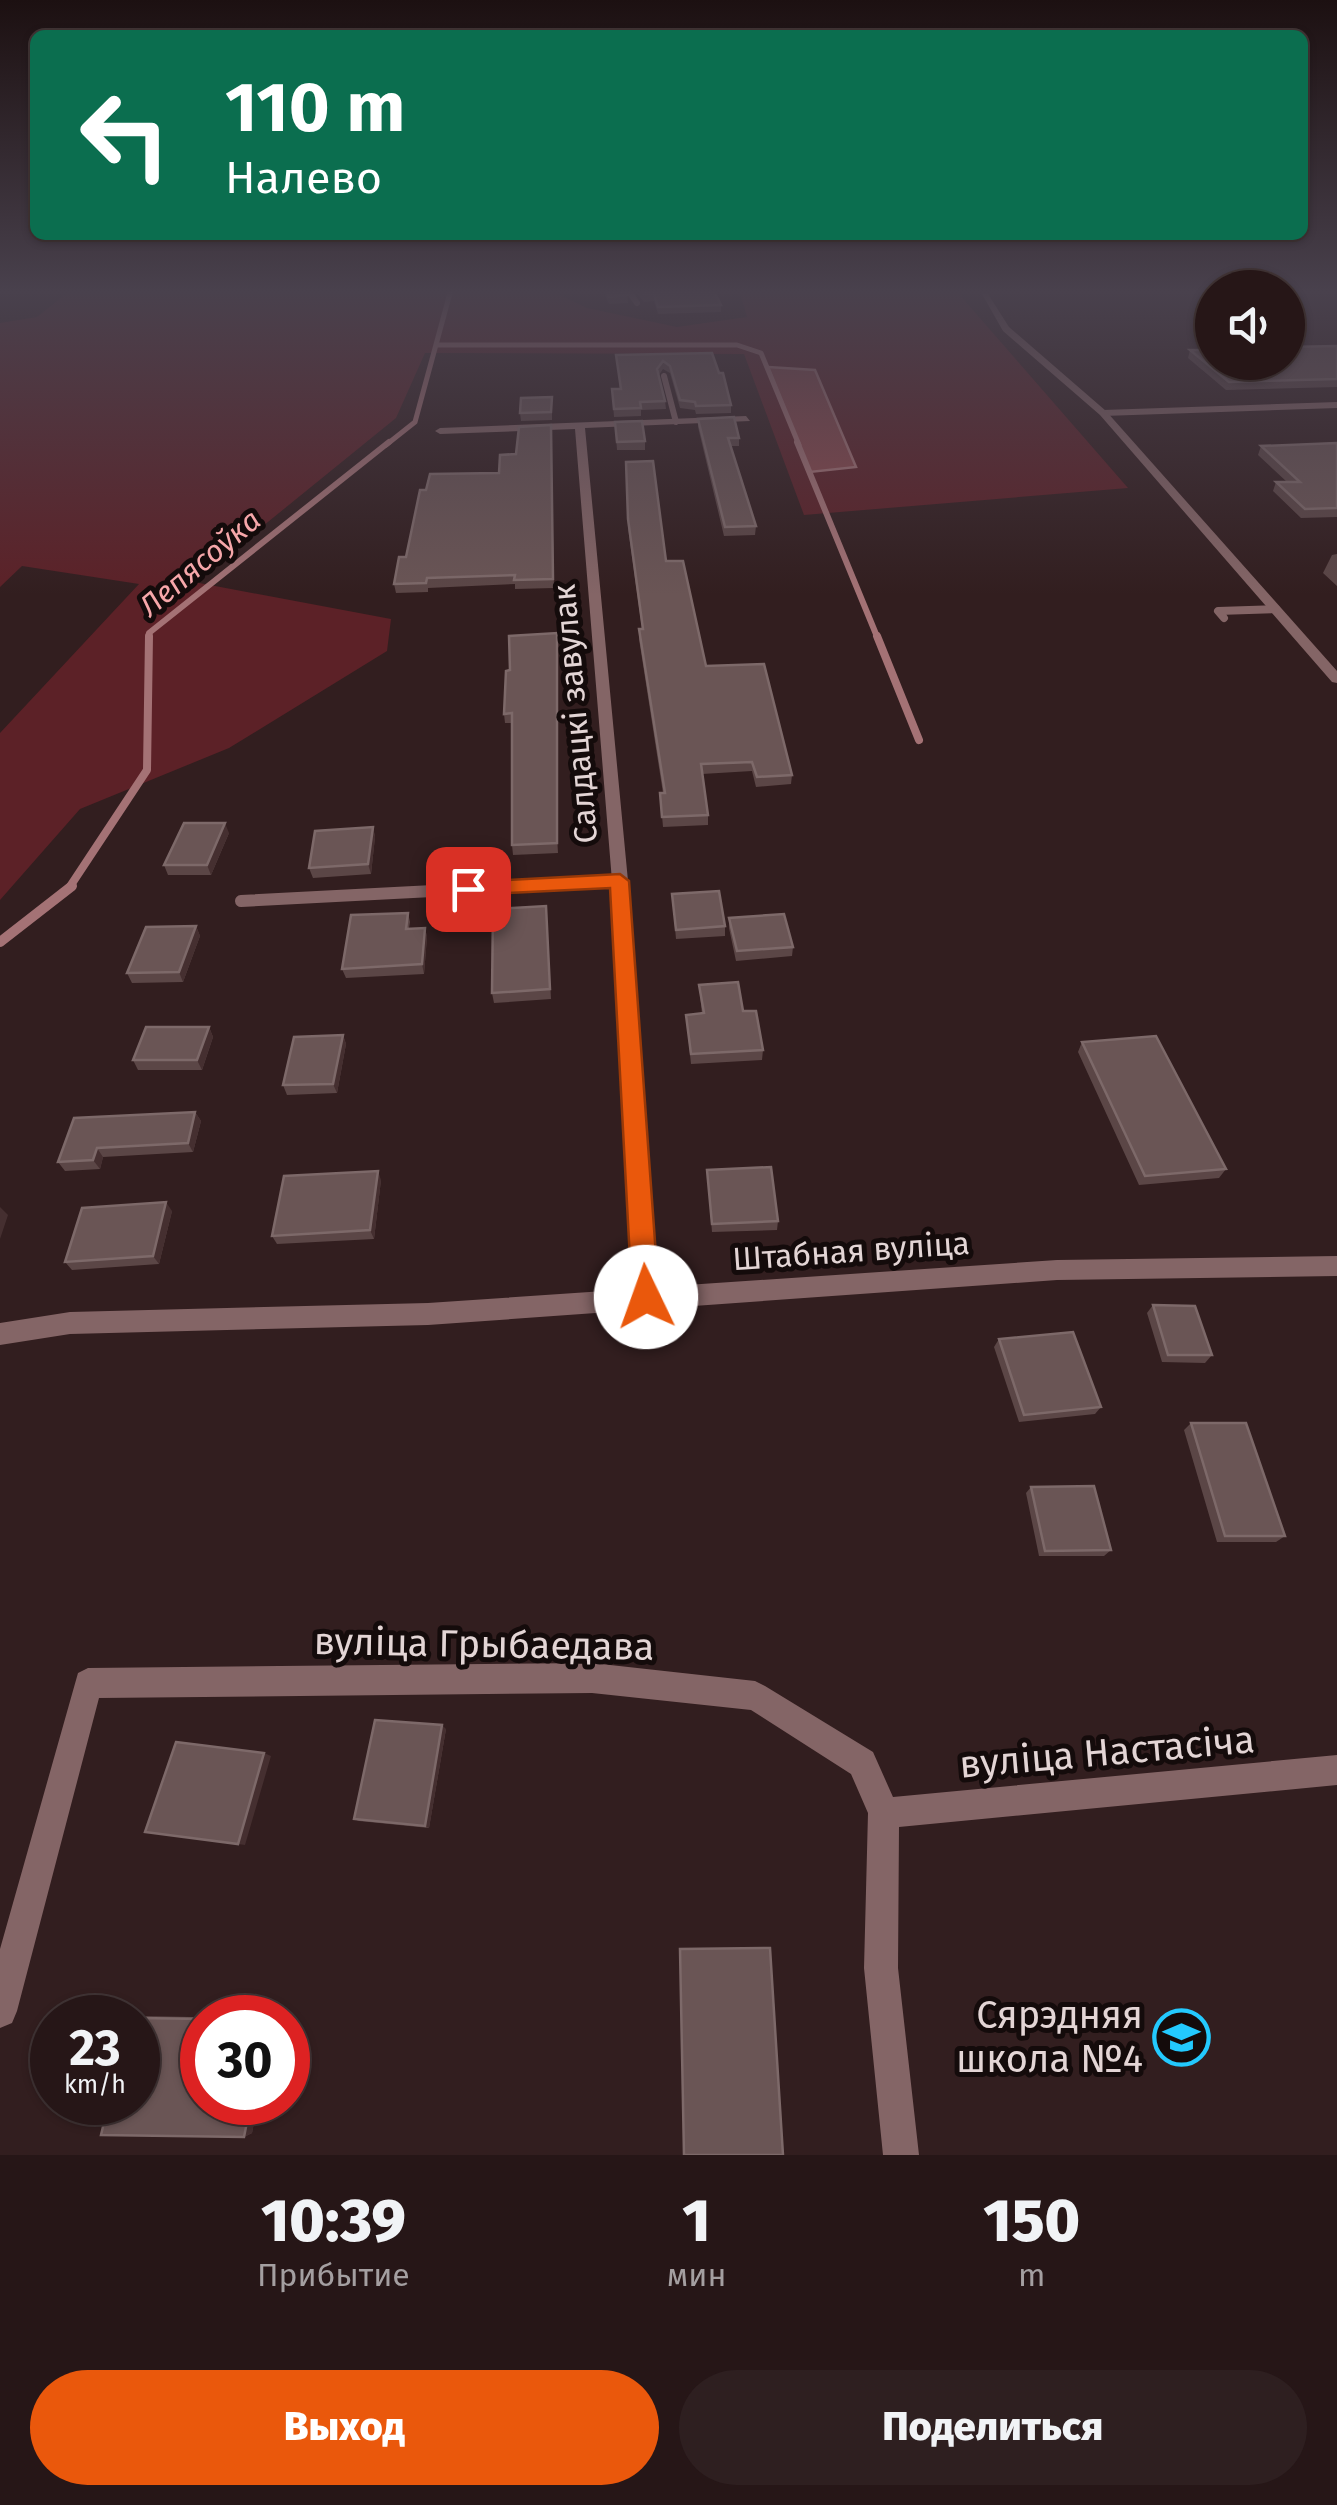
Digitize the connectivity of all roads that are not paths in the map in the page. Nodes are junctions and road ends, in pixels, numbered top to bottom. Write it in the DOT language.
graph roads {
  1 [pos="669,394"];
  2 [pos="1081,394"];
  3 [pos="1337,405"];
  4 [pos="1103,413"];
  5 [pos="746,420"];
  6 [pos="676,422"];
  7 [pos="580,426"];
  8 [pos="440,431"];
  9 [pos="1276,609"];
  10 [pos="1224,618"];
  11 [pos="1337,649"];
  12 [pos="1312,650"];
  13 [pos="1337,679"];
  14 [pos="620,881"];
  15 [pos="241,901"];
  16 [pos="1337,1266"];
  17 [pos="646,1297"];
  18 [pos="0,1334"];
  19 [pos="1337,1770"];
  20 [pos="884,1813"];
  21 [pos="0,2012"];
  22 [pos="901,2155"];
  1 -- 6 [label="lane"];
  2 -- 4 [label="street"];
  3 -- 4 [label="lane"];
  4 -- 9 [label="street"];
  5 -- 6 [label="street"];
  6 -- 7 [label="street"];
  7 -- 8 [label="street"];
  7 -- 14 [label="street, Салдацкі завулак"];
  9 -- 10 [label="lane"];
  9 -- 12 [label="street"];
  11 -- 12 [label="street"];
  12 -- 13 [label="street"];
  14 -- 15 [label="lane"];
  14 -- 17 [label="street, Салдацкі завулак"];
  16 -- 17 [label="street, Штабная вуліца"];
  17 -- 18 [label="street, Штабная вуліца"];
  19 -- 20 [label="street, вуліца Настасіча"];
  20 -- 21 [label="street, вуліца Грыбаедава"];
  20 -- 22 [label="street, вуліца Грыбаедава"];
}
